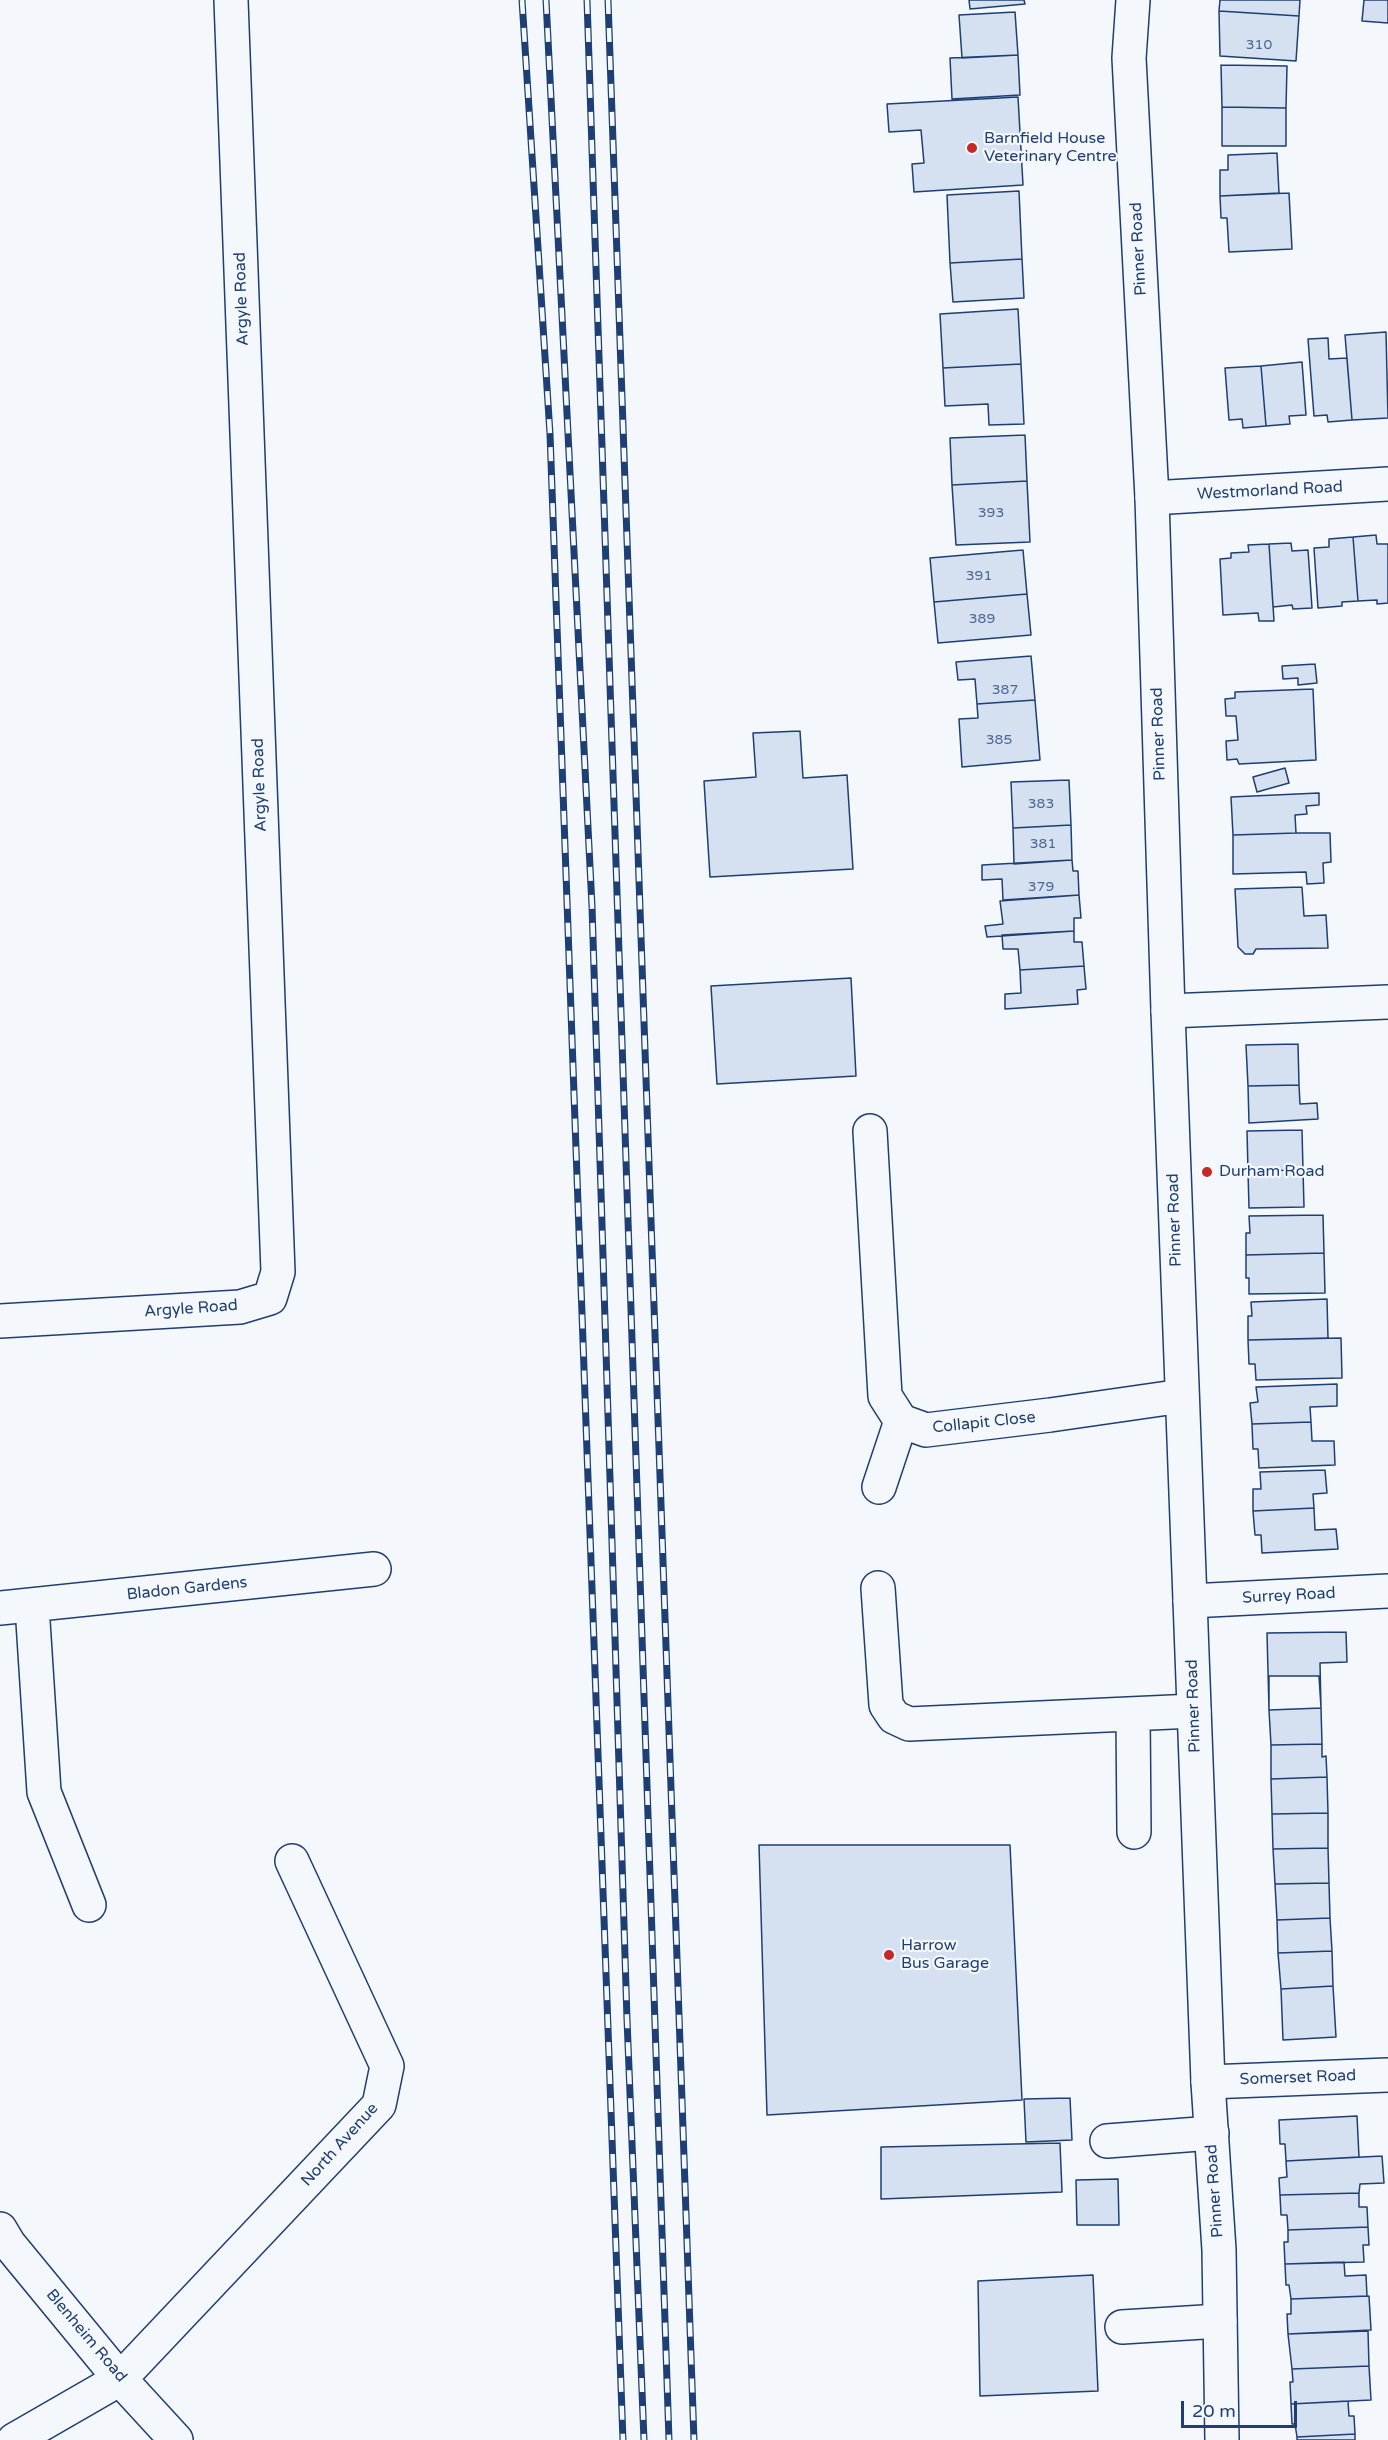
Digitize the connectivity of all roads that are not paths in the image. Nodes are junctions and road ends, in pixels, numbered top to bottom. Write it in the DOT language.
graph roads {
  1 [pos="231,0"];
  2 [pos="1133,0"];
  3 [pos="1388,484"];
  4 [pos="1152,498"];
  5 [pos="1388,1002"];
  6 [pos="1168,1011"];
  7 [pos="870,1131"];
  8 [pos="0,1321"];
  9 [pos="1182,1396"];
  10 [pos="901,1421"];
  11 [pos="879,1487"];
  12 [pos="374,1569"];
  13 [pos="878,1588"];
  14 [pos="1388,1591"];
  15 [pos="1190,1601"];
  16 [pos="16,1607"];
  17 [pos="1194,1711"];
  18 [pos="1133,1714"];
  19 [pos="1134,1833"];
  20 [pos="292,1861"];
  21 [pos="89,1905"];
  22 [pos="1388,2074"];
  23 [pos="1208,2082"];
  24 [pos="1212,2133"];
  25 [pos="1107,2141"];
  26 [pos="0,2229"];
  27 [pos="1220,2321"];
  28 [pos="1122,2327"];
  29 [pos="120,2379"];
  30 [pos="14,2440"];
  31 [pos="176,2440"];
  32 [pos="1222,2440"];
  1 -- 8 [label="street, Argyle Road"];
  2 -- 4 [label="street, Pinner Road"];
  3 -- 4 [label="street, Westmorland Road"];
  4 -- 6 [label="street, Pinner Road"];
  5 -- 6 [label="street"];
  6 -- 9 [label="street, Pinner Road"];
  7 -- 10 [label="street"];
  9 -- 10 [label="street, Collapit Close"];
  9 -- 15 [label="street, Pinner Road"];
  10 -- 11 [label="street"];
  12 -- 16 [label="street, Bladon Gardens"];
  13 -- 18 [label="street"];
  14 -- 15 [label="street, Surrey Road"];
  15 -- 17 [label="street, Pinner Road"];
  16 -- 21 [label="street"];
  17 -- 18 [label="street"];
  17 -- 23 [label="street, Pinner Road"];
  18 -- 19 [label="street"];
  20 -- 29 [label="street, North Avenue"];
  22 -- 23 [label="street, Somerset Road"];
  23 -- 24 [label="street, Pinner Road"];
  24 -- 25 [label="street"];
  24 -- 27 [label="street, Pinner Road"];
  26 -- 29 [label="street, Blenheim Road"];
  27 -- 28 [label="street"];
  27 -- 32 [label="street, Pinner Road"];
  29 -- 30 [label="street, North Avenue"];
  29 -- 31 [label="street, Blenheim Road"];
}
